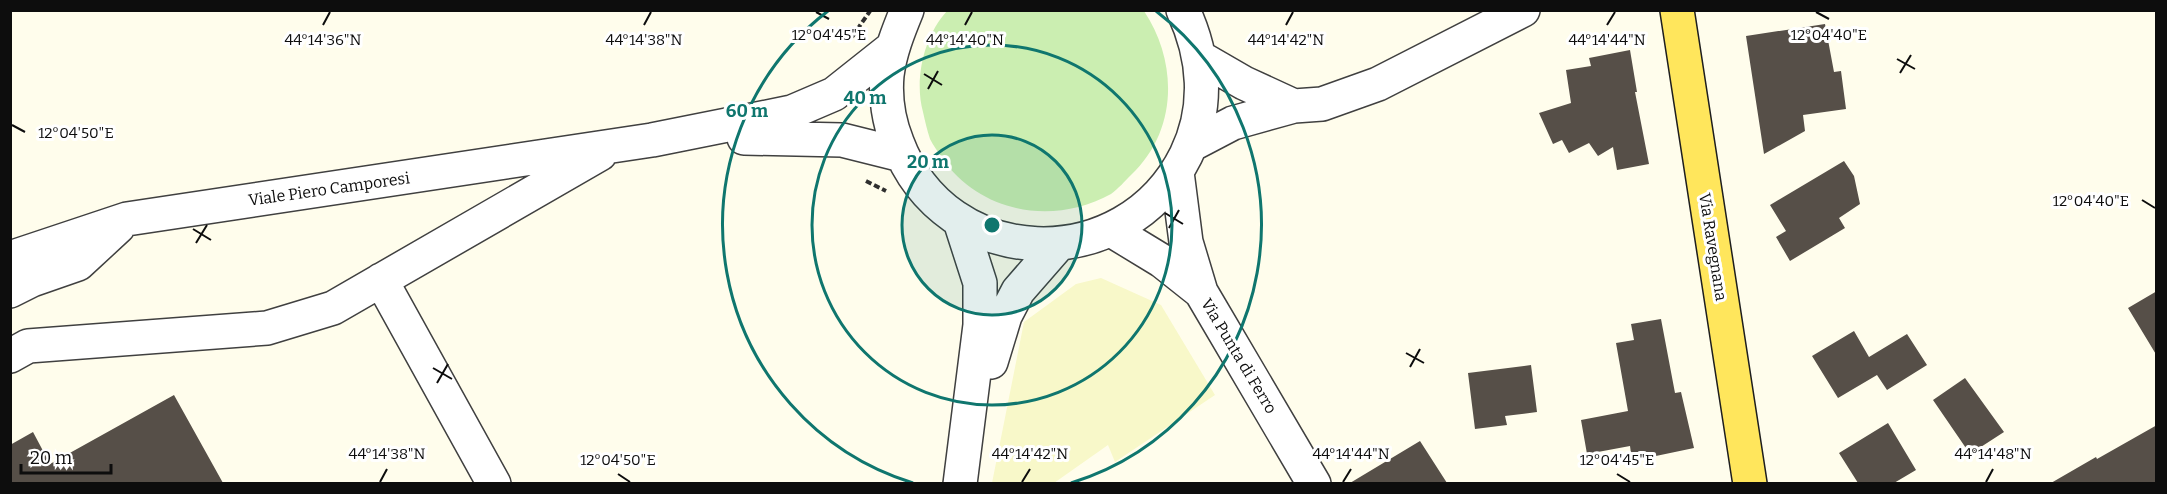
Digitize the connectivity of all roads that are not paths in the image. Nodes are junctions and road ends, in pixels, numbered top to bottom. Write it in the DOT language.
graph roads {
  1 [pos="907,10"];
  2 [pos="1183,10"];
  3 [pos="1523,10"];
  4 [pos="1677,10"];
  5 [pos="892,48"];
  6 [pos="1199,57"];
  7 [pos="1294,106"];
  8 [pos="652,140"];
  9 [pos="617,145"];
  10 [pos="902,155"];
  11 [pos="1184,158"];
  12 [pos="127,219"];
  13 [pos="960,221"];
  14 [pos="1111,230"];
  15 [pos="1059,244"];
  16 [pos="10,258"];
  17 [pos="381,280"];
  18 [pos="10,291"];
  19 [pos="1201,292"];
  20 [pos="10,356"];
  21 [pos="962,471"];
  22 [pos="494,483"];
  23 [pos="1314,483"];
  24 [pos="1750,483"];
  1 -- 5 [label="street"];
  2 -- 6 [label="street"];
  3 -- 7 [label="street"];
  4 -- 24 [label="main road, Via Ravegnana"];
  5 -- 8 [label="street, Viale Piero Camporesi"];
  5 -- 10 [label="street"];
  6 -- 7 [label="street"];
  6 -- 11 [label="street"];
  7 -- 11 [label="street"];
  8 -- 9 [label="street, Viale Piero Camporesi"];
  8 -- 10 [label="street, Viale Piero Camporesi"];
  9 -- 12 [label="street, Viale Piero Camporesi"];
  9 -- 17 [label="street"];
  10 -- 13 [label="street"];
  11 -- 14 [label="street"];
  11 -- 19 [label="street"];
  12 -- 16 [label="street, Viale Piero Camporesi"];
  12 -- 18 [label="street"];
  13 -- 15 [label="street"];
  13 -- 21 [label="street"];
  14 -- 15 [label="street"];
  14 -- 19 [label="street, Via Punta di Ferro"];
  15 -- 21 [label="street"];
  17 -- 20 [label="street"];
  17 -- 22 [label="street"];
  19 -- 23 [label="street, Via Punta di Ferro"];
}
